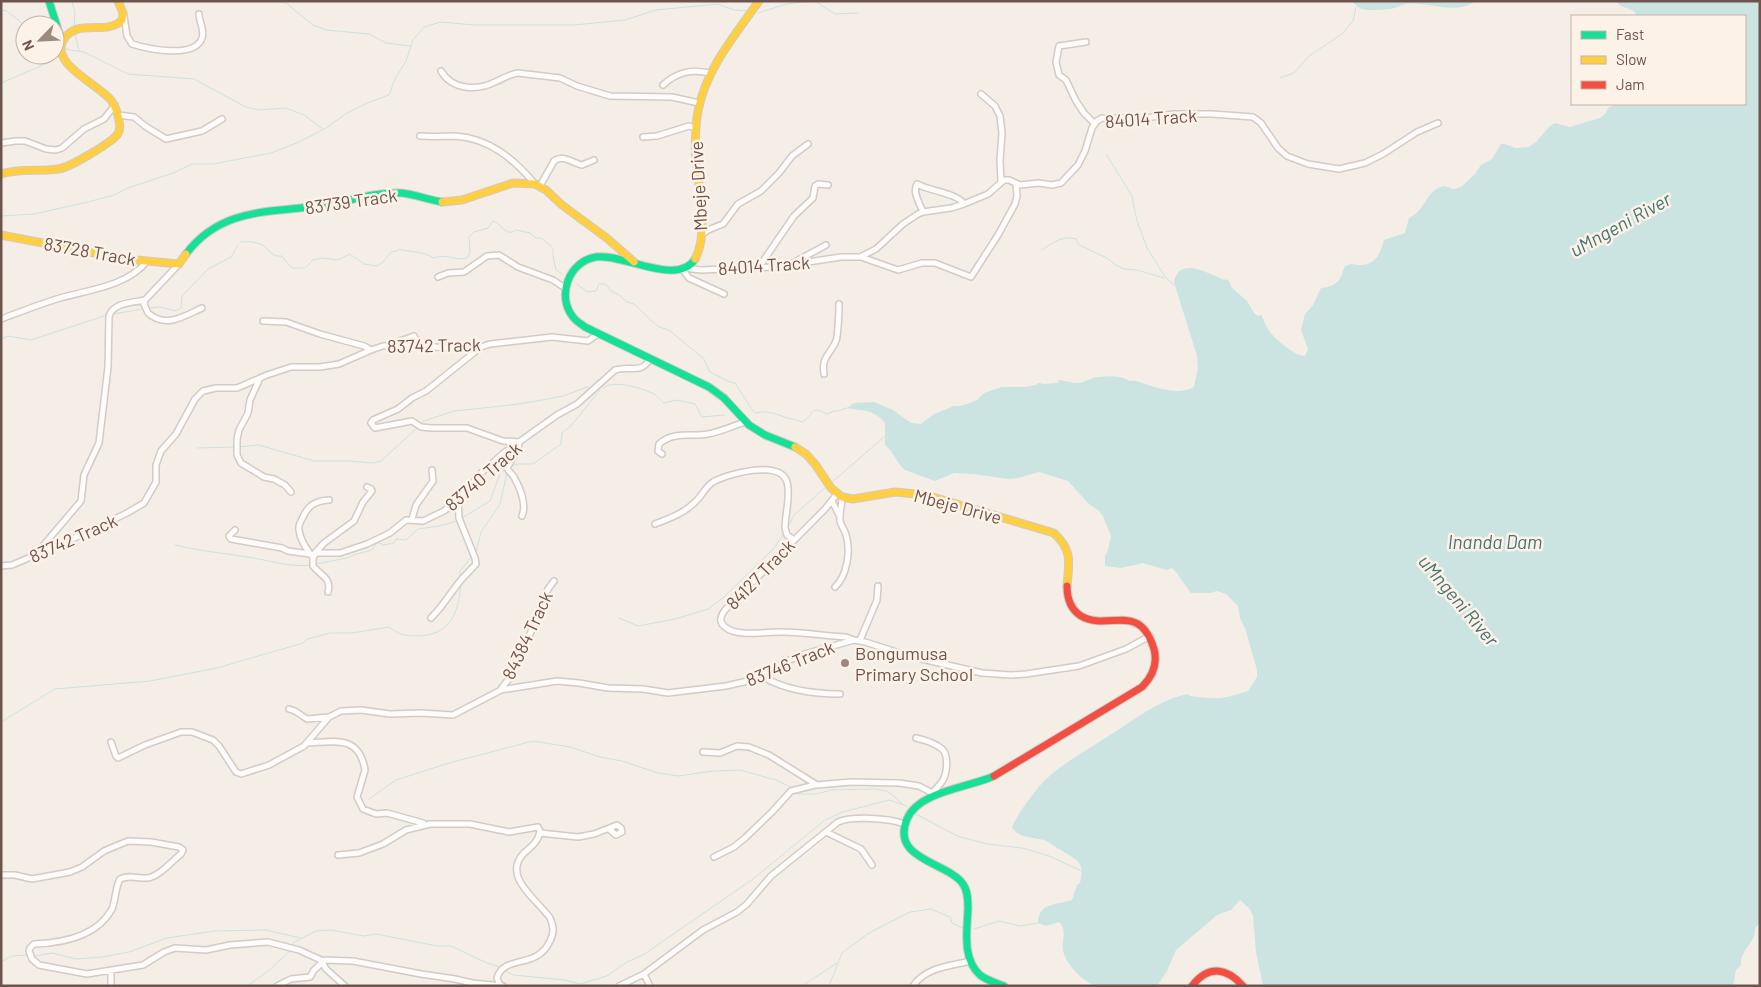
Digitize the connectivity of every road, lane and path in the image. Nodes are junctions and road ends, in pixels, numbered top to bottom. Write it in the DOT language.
graph roads {
  1 [pos="49,1"];
  2 [pos="118,1"];
  3 [pos="759,1"];
  4 [pos="199,14"];
  5 [pos="53,15"];
  6 [pos="124,16"];
  7 [pos="65,38"];
  8 [pos="1086,42"];
  9 [pos="65,59"];
  10 [pos="441,70"];
  11 [pos="710,73"];
  12 [pos="663,85"];
  13 [pos="981,94"];
  14 [pos="700,103"];
  15 [pos="114,104"];
  16 [pos="118,115"];
  17 [pos="222,119"];
  18 [pos="1438,123"];
  19 [pos="1095,124"];
  20 [pos="696,128"];
  21 [pos="420,136"];
  22 [pos="643,137"];
  23 [pos="1,144"];
  24 [pos="808,144"];
  25 [pos="594,160"];
  26 [pos="1,174"];
  27 [pos="1001,181"];
  28 [pos="1016,184"];
  29 [pos="538,185"];
  30 [pos="828,185"];
  31 [pos="964,204"];
  32 [pos="923,212"];
  33 [pos="1,235"];
  34 [pos="701,235"];
  35 [pos="826,245"];
  36 [pos="860,256"];
  37 [pos="147,261"];
  38 [pos="634,262"];
  39 [pos="179,264"];
  40 [pos="788,265"];
  41 [pos="759,267"];
  42 [pos="683,269"];
  43 [pos="438,277"];
  44 [pos="565,288"];
  45 [pos="724,294"];
  46 [pos="145,300"];
  47 [pos="839,304"];
  48 [pos="202,308"];
  49 [pos="1,319"];
  50 [pos="262,321"];
  51 [pos="598,334"];
  52 [pos="388,346"];
  53 [pos="410,346"];
  54 [pos="481,347"];
  55 [pos="371,350"];
  56 [pos="650,359"];
  57 [pos="824,374"];
  58 [pos="260,378"];
  59 [pos="745,422"];
  60 [pos="519,442"];
  61 [pos="662,454"];
  62 [pos="432,470"];
  63 [pos="367,488"];
  64 [pos="290,492"];
  65 [pos="840,495"];
  66 [pos="330,500"];
  67 [pos="458,500"];
  68 [pos="832,501"];
  69 [pos="522,516"];
  70 [pos="840,517"];
  71 [pos="412,519"];
  72 [pos="654,524"];
  73 [pos="236,530"];
  74 [pos="794,540"];
  75 [pos="36,554"];
  76 [pos="312,555"];
  77 [pos="1,566"];
  78 [pos="554,580"];
  79 [pos="878,586"];
  80 [pos="835,587"];
  81 [pos="328,592"];
  82 [pos="431,618"];
  83 [pos="1150,636"];
  84 [pos="857,640"];
  85 [pos="760,676"];
  86 [pos="501,690"];
  87 [pos="840,694"];
  88 [pos="289,709"];
  89 [pos="329,717"];
  90 [pos="916,738"];
  91 [pos="112,742"];
  92 [pos="307,743"];
  93 [pos="703,752"];
  94 [pos="814,785"];
  95 [pos="934,794"];
  96 [pos="426,824"];
  97 [pos="904,824"];
  98 [pos="609,829"];
  99 [pos="826,832"];
  100 [pos="540,833"];
  101 [pos="338,855"];
  102 [pos="714,857"];
  103 [pos="872,865"];
  104 [pos="1,875"];
  105 [pos="321,961"];
  106 [pos="970,961"];
  107 [pos="111,971"];
  108 [pos="644,974"];
  109 [pos="111,986"];
  110 [pos="278,986"];
  111 [pos="345,986"];
  112 [pos="501,986"];
  113 [pos="619,986"];
  114 [pos="650,986"];
  115 [pos="913,986"];
  116 [pos="1004,986"];
  117 [pos="1192,986"];
  118 [pos="1243,986"];
  1 -- 5 [label="street"];
  2 -- 6 [label="street"];
  3 -- 11 [label="street, Mbeje Drive"];
  4 -- 6 [label="street"];
  6 -- 7 [label="street"];
  8 -- 19 [label="street"];
  9 -- 15 [label="street"];
  10 -- 14 [label="street"];
  11 -- 12 [label="street"];
  11 -- 14 [label="street, Mbeje Drive"];
  13 -- 27 [label="street"];
  14 -- 20 [label="street, Mbeje Drive"];
  15 -- 16 [label="street"];
  15 -- 23 [label="street"];
  16 -- 17 [label="street"];
  16 -- 26 [label="street"];
  18 -- 19 [label="street, 84014 Track"];
  19 -- 28 [label="street, 84014 Track"];
  20 -- 22 [label="street"];
  20 -- 34 [label="street, Mbeje Drive"];
  21 -- 29 [label="street"];
  24 -- 34 [label="street"];
  25 -- 29 [label="street"];
  27 -- 28 [label="street, 84014 Track"];
  27 -- 31 [label="street, 84014 Track"];
  28 -- 36 [label="street"];
  29 -- 38 [label="street"];
  29 -- 39 [label="street, 83739 Track"];
  30 -- 41 [label="street"];
  31 -- 32 [label="street, 84014 Track"];
  31 -- 32 [label="street"];
  32 -- 36 [label="street, 84014 Track"];
  33 -- 37 [label="street, 83728 Track"];
  34 -- 42 [label="street, Mbeje Drive"];
  35 -- 40 [label="street"];
  36 -- 40 [label="street, 84014 Track"];
  37 -- 39 [label="street, 83728 Track"];
  37 -- 49 [label="street"];
  38 -- 42 [label="street"];
  38 -- 44 [label="street"];
  39 -- 46 [label="street, 83739 Track"];
  40 -- 41 [label="street, 84014 Track"];
  41 -- 42 [label="street, 84014 Track"];
  42 -- 45 [label="street"];
  43 -- 44 [label="street"];
  44 -- 51 [label="street"];
  46 -- 48 [label="street"];
  46 -- 75 [label="street"];
  47 -- 57 [label="street"];
  50 -- 55 [label="street"];
  51 -- 54 [label="street, 83742 Track"];
  51 -- 56 [label="street"];
  52 -- 53 [label="street, 83742 Track"];
  52 -- 53 [label="street"];
  52 -- 55 [label="street, 83742 Track"];
  53 -- 54 [label="street, 83742 Track"];
  54 -- 60 [label="street"];
  55 -- 58 [label="street, 83742 Track"];
  56 -- 59 [label="street"];
  56 -- 60 [label="street, 83740 Track"];
  58 -- 64 [label="street"];
  58 -- 75 [label="street, 83742 Track"];
  59 -- 61 [label="street"];
  59 -- 65 [label="street"];
  60 -- 67 [label="street, 83740 Track"];
  60 -- 69 [label="street"];
  62 -- 71 [label="street"];
  63 -- 76 [label="street"];
  65 -- 68 [label="street, 84127 Track"];
  65 -- 70 [label="street"];
  65 -- 83 [label="street, Mbeje Drive"];
  66 -- 76 [label="street"];
  67 -- 71 [label="street, 83740 Track"];
  67 -- 82 [label="street"];
  68 -- 70 [label="street"];
  68 -- 74 [label="street, 84127 Track"];
  70 -- 80 [label="street"];
  71 -- 76 [label="street, 83740 Track"];
  72 -- 74 [label="street"];
  73 -- 76 [label="street, 83740 Track"];
  74 -- 84 [label="street, 84127 Track"];
  75 -- 77 [label="street, 83742 Track"];
  76 -- 81 [label="street"];
  78 -- 86 [label="street, 84384 Track"];
  79 -- 84 [label="street"];
  83 -- 84 [label="street"];
  83 -- 95 [label="street"];
  84 -- 85 [label="street, 83746 Track"];
  85 -- 86 [label="street, 83746 Track"];
  85 -- 87 [label="street"];
  86 -- 89 [label="street, 83746 Track"];
  88 -- 89 [label="street, 83746 Track"];
  89 -- 92 [label="street"];
  90 -- 95 [label="street"];
  91 -- 92 [label="street"];
  92 -- 96 [label="street"];
  93 -- 94 [label="street"];
  94 -- 95 [label="street"];
  94 -- 102 [label="street"];
  95 -- 97 [label="street"];
  96 -- 100 [label="street"];
  96 -- 101 [label="street"];
  97 -- 99 [label="street"];
  97 -- 106 [label="street"];
  98 -- 100 [label="street"];
  99 -- 103 [label="street"];
  99 -- 108 [label="street"];
  100 -- 112 [label="street"];
  104 -- 107 [label="street"];
  105 -- 107 [label="street"];
  105 -- 110 [label="street"];
  105 -- 111 [label="street"];
  105 -- 112 [label="street"];
  106 -- 115 [label="street"];
  106 -- 116 [label="street"];
  107 -- 109 [label="street"];
  108 -- 113 [label="street"];
  108 -- 114 [label="street"];
  117 -- 118 [label="street"];
}
